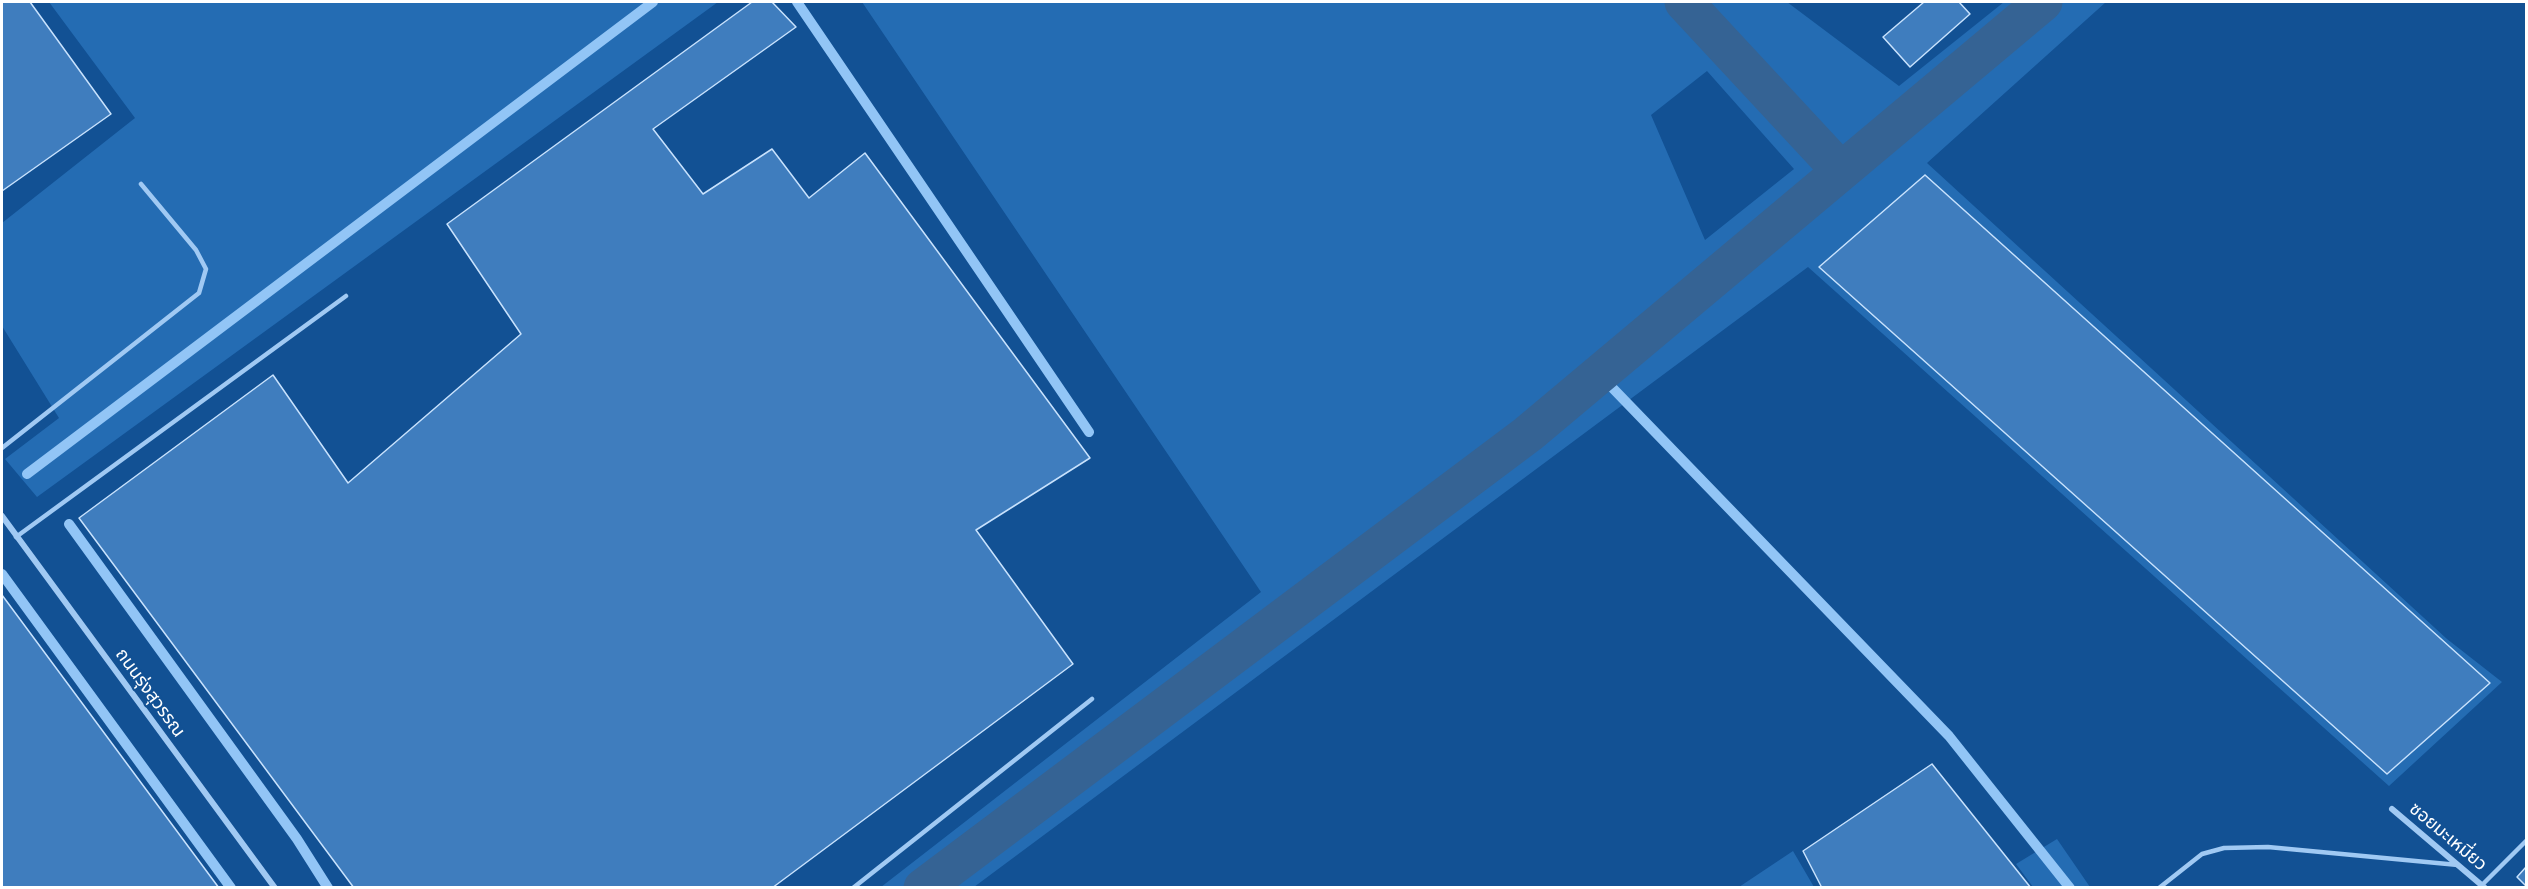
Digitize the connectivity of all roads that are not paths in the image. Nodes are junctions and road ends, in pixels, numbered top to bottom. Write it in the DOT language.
graph roads {
  1 [pos="141,184"];
  2 [pos="346,296"];
  3 [pos="2,448"];
  4 [pos="2,516"];
  5 [pos="16,537"];
  6 [pos="1092,699"];
  7 [pos="2392,809"];
  8 [pos="2526,841"];
  9 [pos="2458,865"];
  10 [pos="2484,886"];
  11 [pos="275,888"];
  12 [pos="853,888"];
  13 [pos="2159,888"];
  1 -- 3 [label="lane"];
  2 -- 5 [label="lane"];
  4 -- 5 [label="street, ถนนรุ่งสุวรรณ"];
  5 -- 11 [label="street, ถนนรุ่งสุวรรณ"];
  6 -- 12 [label="lane"];
  7 -- 9 [label="street, ซอยมะเหมี่ยว"];
  8 -- 10 [label="lane"];
  9 -- 10 [label="street, ซอยมะเหมี่ยว"];
  9 -- 13 [label="lane"];
}
